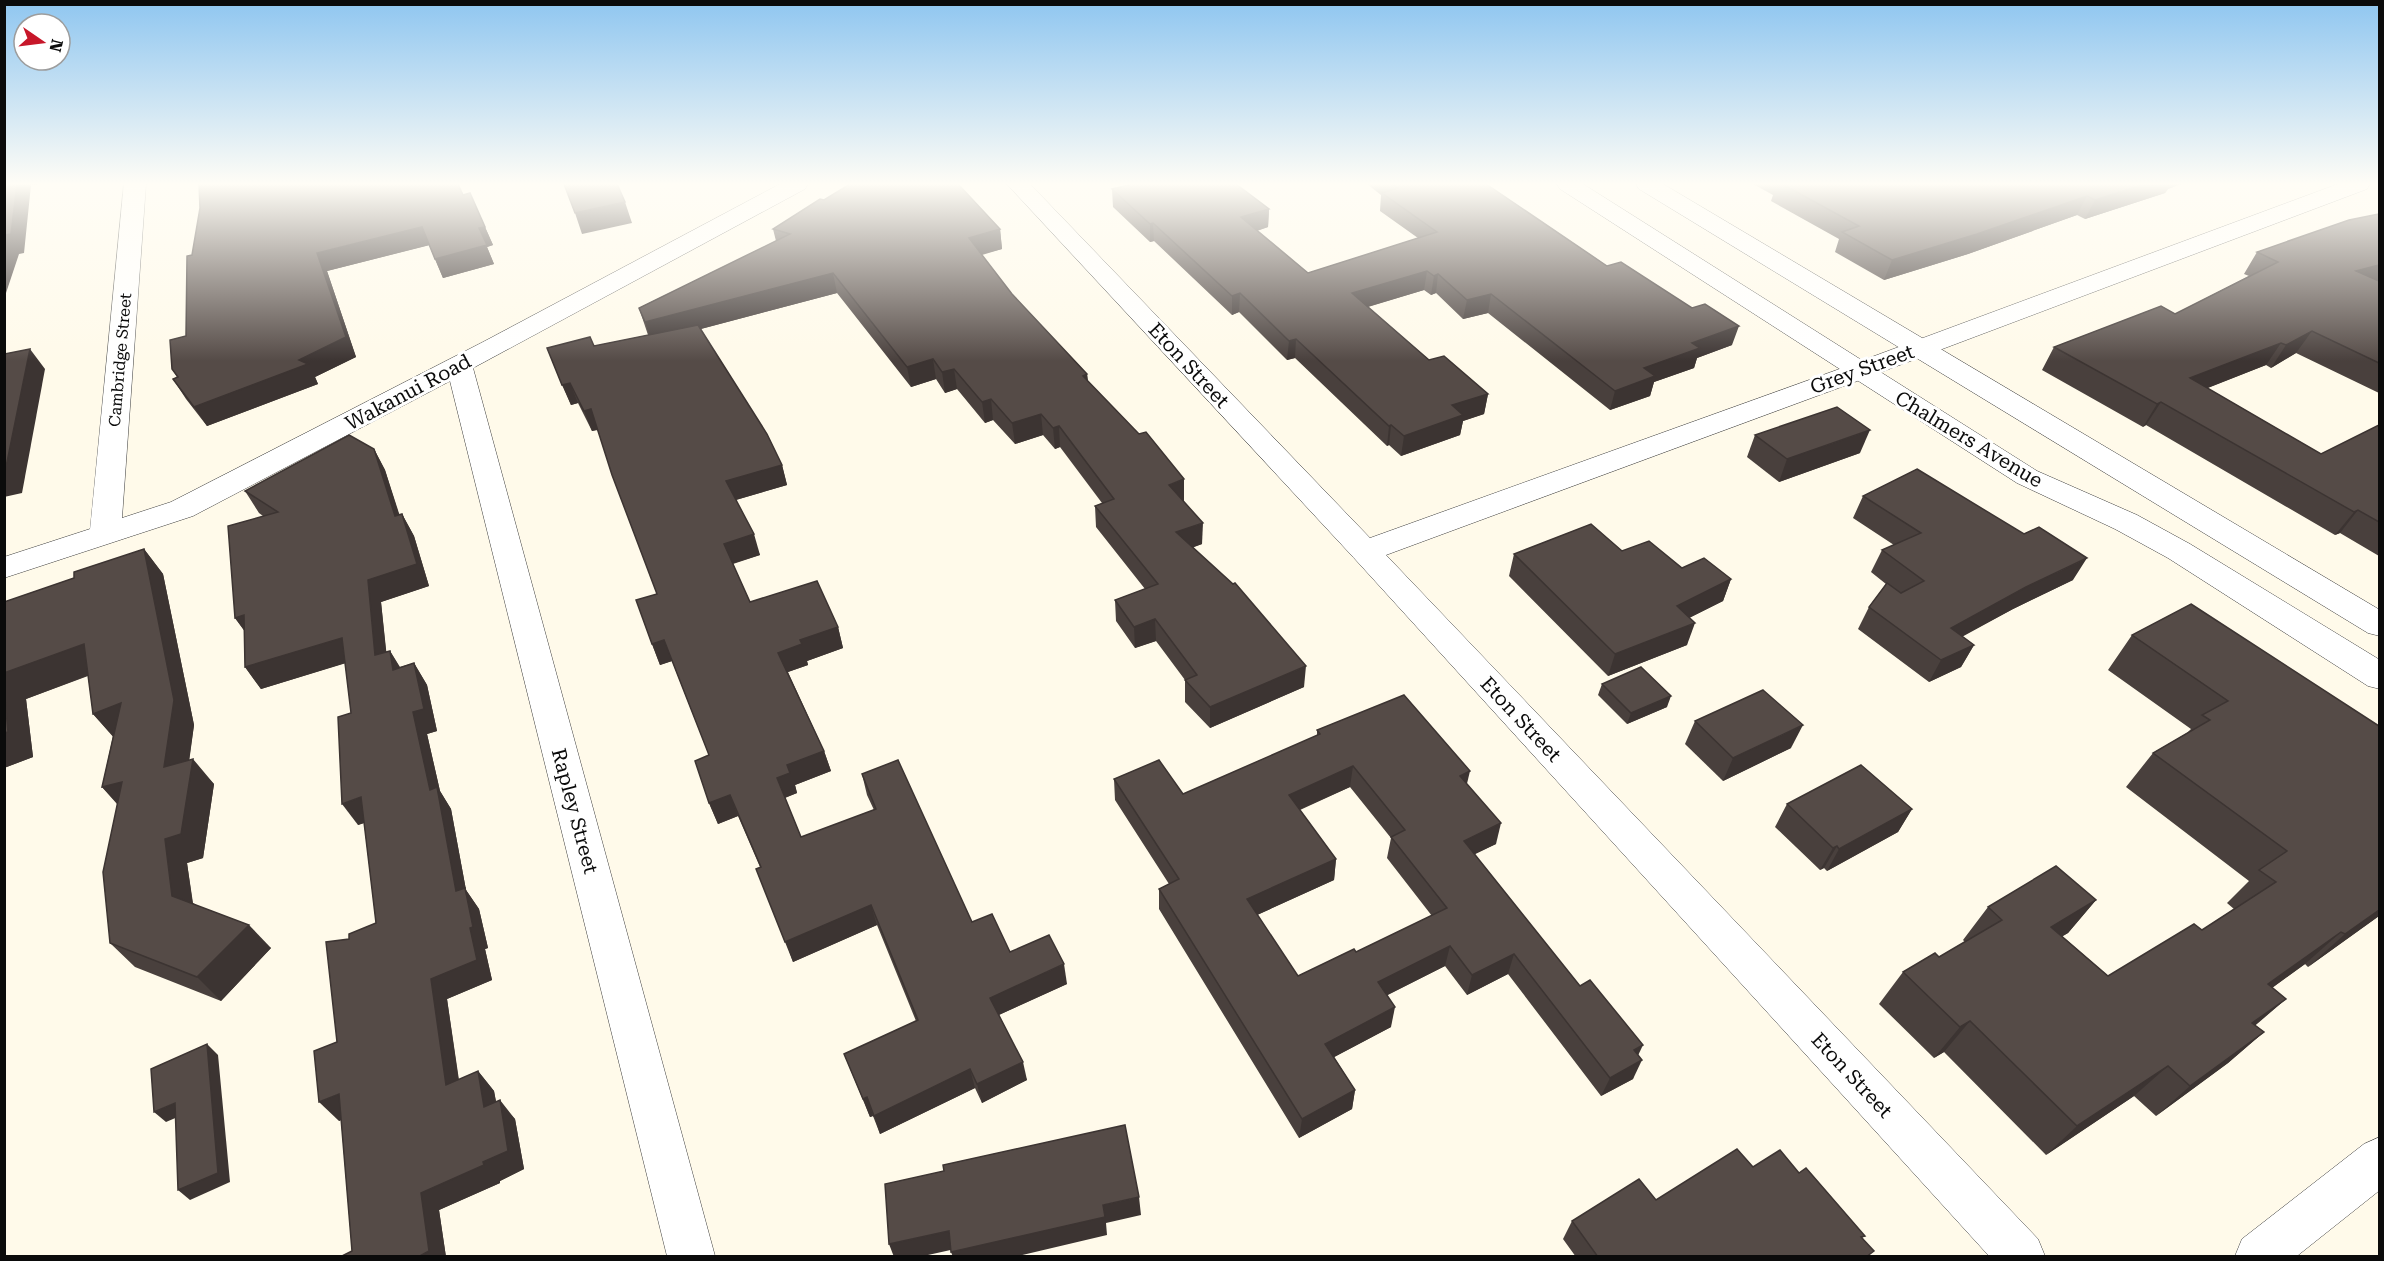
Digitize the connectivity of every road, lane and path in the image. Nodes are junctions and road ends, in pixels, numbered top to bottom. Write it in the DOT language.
graph roads {
  1 [pos="130,243"];
  2 [pos="687,243"];
  3 [pos="1074,243"];
  4 [pos="1659,243"];
  5 [pos="1744,243"];
  6 [pos="2202,243"];
  7 [pos="1918,349"];
  8 [pos="459,365"];
  9 [pos="1858,371"];
  10 [pos="105,536"];
  11 [pos="1365,551"];
  12 [pos="4,568"];
  13 [pos="2379,625"];
  14 [pos="2379,677"];
  15 [pos="2379,1160"];
  16 [pos="691,1257"];
  17 [pos="2021,1257"];
  18 [pos="2259,1257"];
  1 -- 10 [label="street, Cambridge Street"];
  2 -- 8 [label="street, Wakanui Road"];
  3 -- 11 [label="street, Eton Street"];
  4 -- 9 [label="street, Chalmers Avenue"];
  5 -- 7 [label="street"];
  6 -- 7 [label="street, Grey Street"];
  7 -- 9 [label="street, Grey Street"];
  7 -- 13 [label="street"];
  8 -- 10 [label="street, Wakanui Road"];
  8 -- 16 [label="street, Rapley Street"];
  9 -- 11 [label="street, Grey Street"];
  9 -- 14 [label="street, Chalmers Avenue"];
  10 -- 12 [label="street, Wakanui Road"];
  11 -- 17 [label="street, Eton Street"];
  15 -- 18 [label="street"];
}
